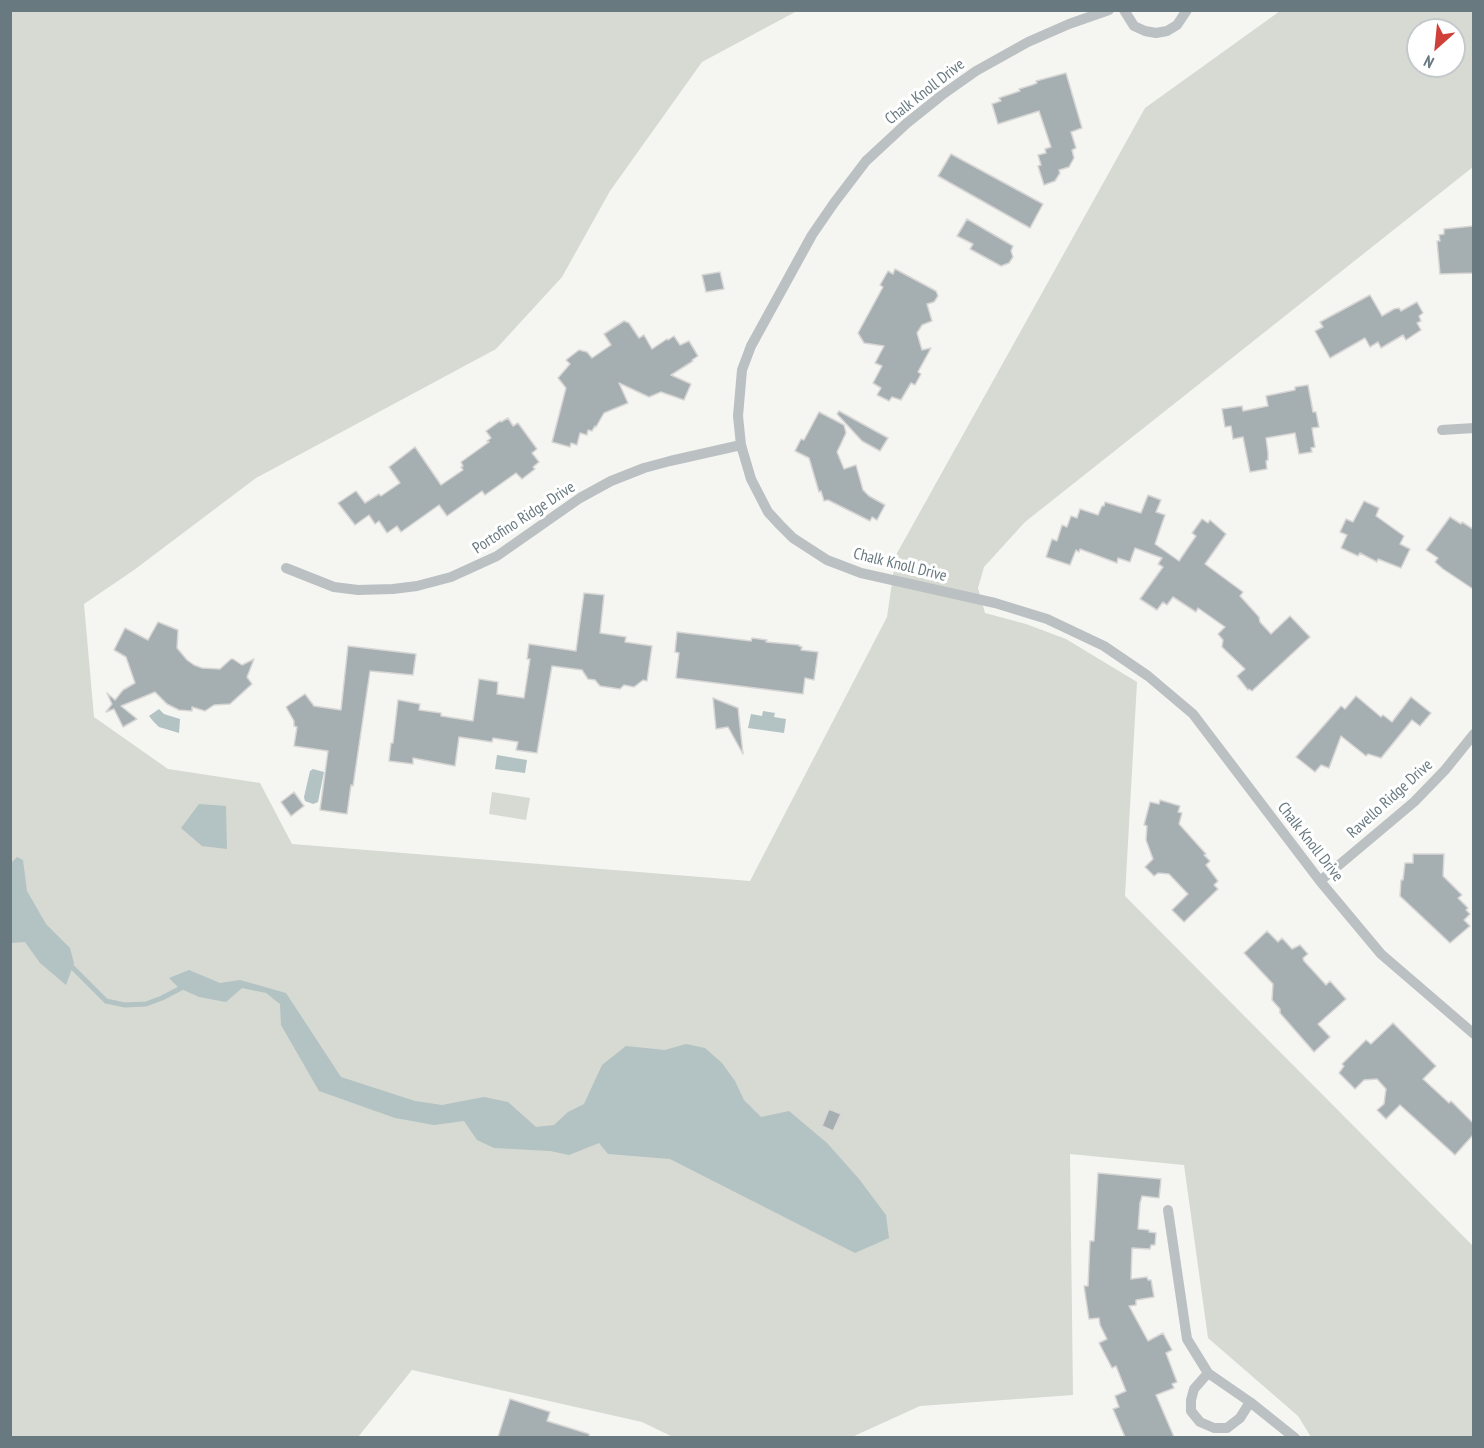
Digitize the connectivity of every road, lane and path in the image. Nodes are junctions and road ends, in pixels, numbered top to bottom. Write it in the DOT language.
graph roads {
  1 [pos="1109,10"];
  2 [pos="1124,10"];
  3 [pos="1187,10"];
  4 [pos="1473,428"];
  5 [pos="1442,430"];
  6 [pos="741,445"];
  7 [pos="286,568"];
  8 [pos="1473,734"];
  9 [pos="1320,881"];
  10 [pos="1473,1034"];
  11 [pos="1168,1210"];
  12 [pos="1208,1373"];
  13 [pos="1250,1402"];
  14 [pos="1295,1437"];
  1 -- 6 [label="street, Chalk Knoll Drive"];
  2 -- 3 [label="street"];
  4 -- 5 [label="street"];
  6 -- 7 [label="street, Portofino Ridge Drive"];
  6 -- 9 [label="street, Chalk Knoll Drive"];
  8 -- 9 [label="street, Ravello Ridge Drive"];
  9 -- 10 [label="street, Chalk Knoll Drive"];
  11 -- 12 [label="street"];
  12 -- 13 [label="street"];
  12 -- 13 [label="street"];
  13 -- 14 [label="street"];
}
